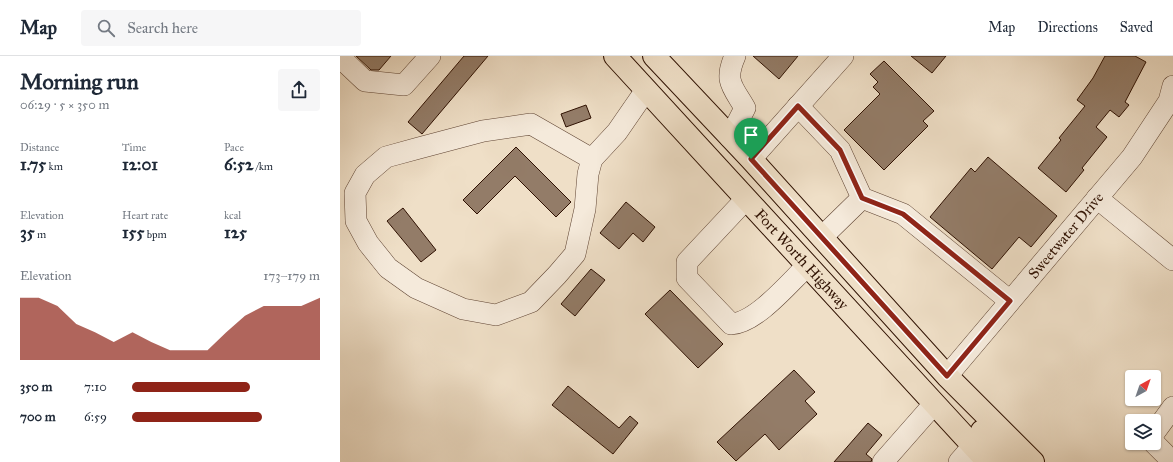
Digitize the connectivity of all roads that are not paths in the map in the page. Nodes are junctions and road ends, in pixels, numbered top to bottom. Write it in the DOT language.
graph roads {
  1 [pos="430,56"];
  2 [pos="615,56"];
  3 [pos="735,56"];
  4 [pos="843,56"];
  5 [pos="345,62"];
  6 [pos="660,63"];
  7 [pos="646,90"];
  8 [pos="1172,97"];
  9 [pos="798,106"];
  10 [pos="730,137"];
  11 [pos="592,159"];
  12 [pos="751,159"];
  13 [pos="365,175"];
  14 [pos="862,198"];
  15 [pos="1097,198"];
  16 [pos="746,199"];
  17 [pos="340,204"];
  18 [pos="822,237"];
  19 [pos="1173,260"];
  20 [pos="807,266"];
  21 [pos="829,290"];
  22 [pos="1010,301"];
  23 [pos="947,376"];
  24 [pos="1173,407"];
  25 [pos="939,409"];
  26 [pos="1161,423"];
  27 [pos="1161,450"];
  28 [pos="966,454"];
  29 [pos="883,462"];
  30 [pos="988,462"];
  31 [pos="1011,462"];
  32 [pos="1033,462"];
  33 [pos="1173,462"];
  1 -- 5 [label="street"];
  2 -- 7 [label="main road, Fort Worth Highway"];
  3 -- 10 [label="street"];
  4 -- 9 [label="street"];
  6 -- 7 [label="main road"];
  6 -- 10 [label="main road, Fort Worth Highway"];
  7 -- 11 [label="street"];
  7 -- 16 [label="main road, Fort Worth Highway"];
  8 -- 15 [label="street, Sweetwater Drive"];
  9 -- 12 [label="street"];
  9 -- 14 [label="street"];
  10 -- 12 [label="main road, Fort Worth Highway"];
  11 -- 13 [label="street"];
  11 -- 13 [label="street"];
  12 -- 18 [label="main road, Fort Worth Highway"];
  13 -- 17 [label="street"];
  14 -- 18 [label="street"];
  14 -- 22 [label="street"];
  15 -- 19 [label="street"];
  15 -- 22 [label="street, Sweetwater Drive"];
  16 -- 20 [label="main road, Fort Worth Highway"];
  16 -- 20 [label="street"];
  18 -- 23 [label="main road, Fort Worth Highway"];
  20 -- 21 [label="main road, Fort Worth Highway"];
  21 -- 23 [label="main road"];
  21 -- 25 [label="main road, Fort Worth Highway"];
  22 -- 23 [label="street, Sweetwater Drive"];
  23 -- 32 [label="main road, Fort Worth Highway"];
  24 -- 26 [label="street"];
  25 -- 28 [label="main road, Fort Worth Highway"];
  25 -- 29 [label="street"];
  25 -- 31 [label="main road"];
  27 -- 33 [label="street"];
  28 -- 30 [label="main road, Fort Worth Highway"];
}
